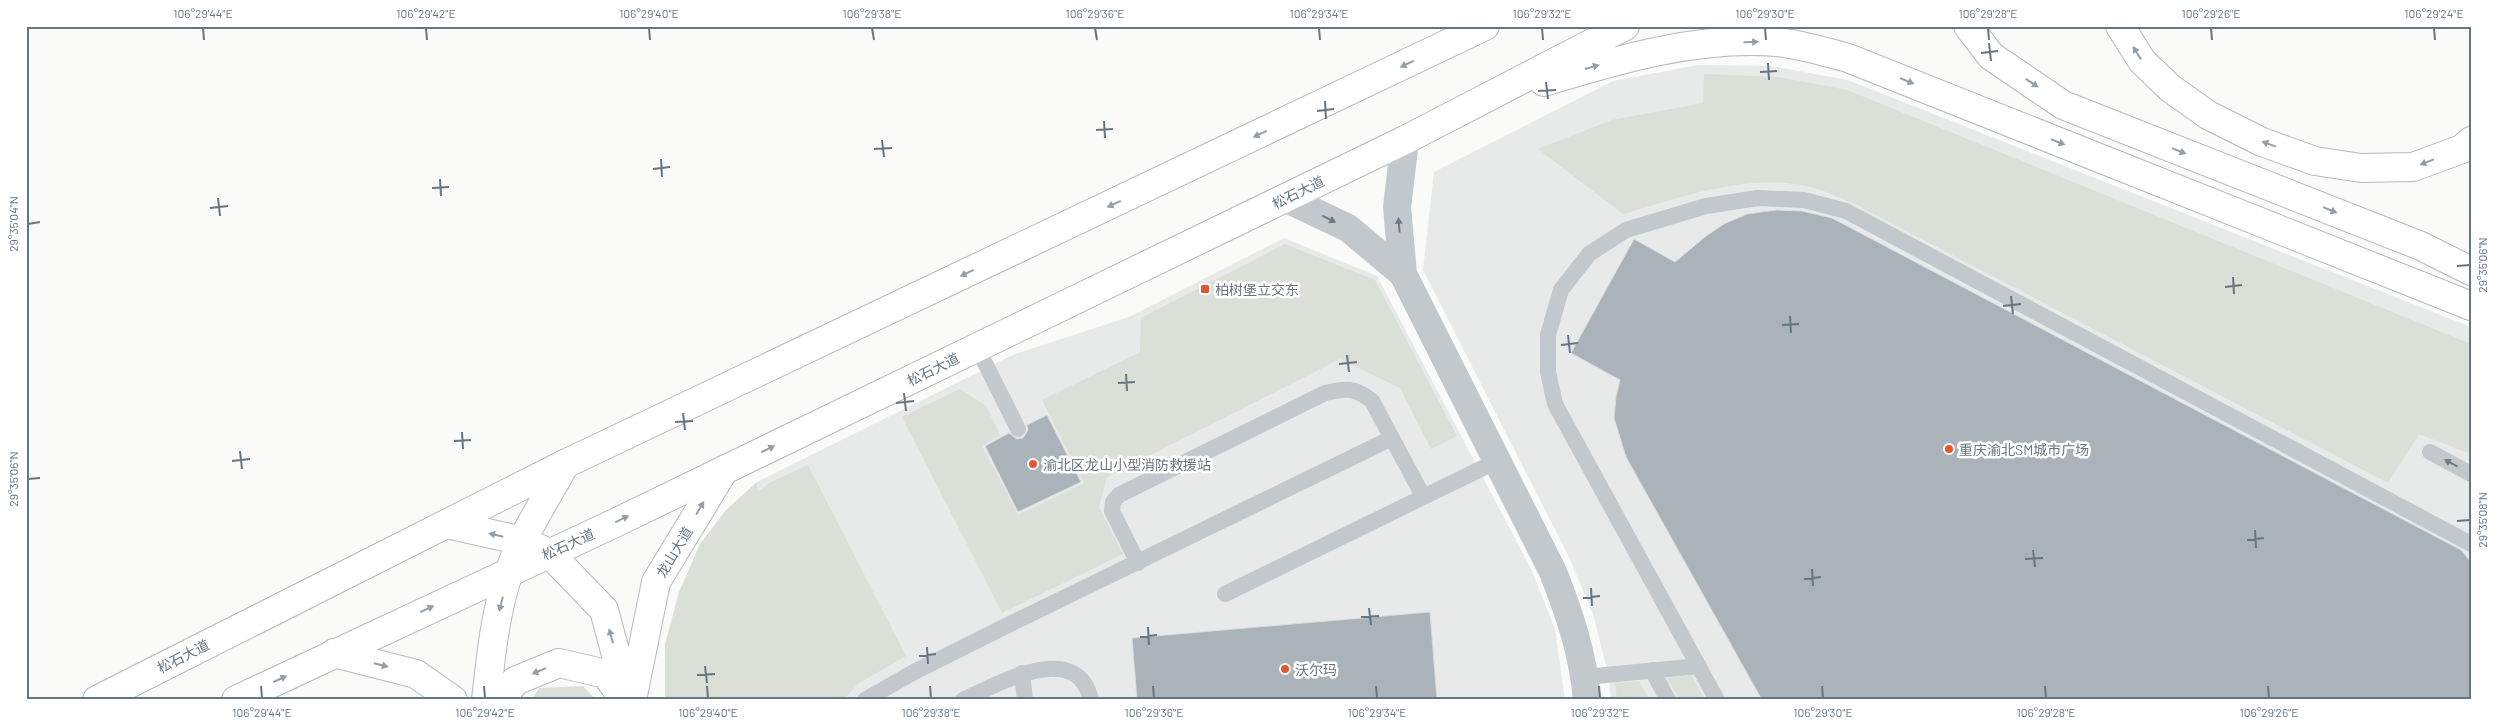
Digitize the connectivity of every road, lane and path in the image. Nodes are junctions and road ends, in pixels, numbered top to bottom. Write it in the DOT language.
graph roads {
  1 [pos="1474,26"];
  2 [pos="1485,26"];
  3 [pos="1625,26"];
  4 [pos="1968,26"];
  5 [pos="2120,26"];
  6 [pos="1451,43"];
  7 [pos="1478,101"];
  8 [pos="1405,140"];
  9 [pos="2471,141"];
  10 [pos="1285,198"];
  11 [pos="2471,270"];
  12 [pos="1403,274"];
  13 [pos="2471,306"];
  14 [pos="977,347"];
  15 [pos="1018,429"];
  16 [pos="1392,438"];
  17 [pos="2430,452"];
  18 [pos="1497,461"];
  19 [pos="565,464"];
  20 [pos="724,470"];
  21 [pos="2471,474"];
  22 [pos="1423,496"];
  23 [pos="447,524"];
  24 [pos="523,541"];
  25 [pos="2471,544"];
  26 [pos="549,552"];
  27 [pos="1138,563"];
  28 [pos="510,570"];
  29 [pos="1226,594"];
  30 [pos="334,653"];
  31 [pos="1699,666"];
  32 [pos="1652,670"];
  33 [pos="1022,673"];
  34 [pos="1586,688"];
  35 [pos="97,700"];
  36 [pos="236,700"];
  37 [pos="452,700"];
  38 [pos="486,700"];
  39 [pos="501,700"];
  40 [pos="624,700"];
  41 [pos="628,700"];
  42 [pos="632,700"];
  43 [pos="865,700"];
  44 [pos="963,700"];
  45 [pos="1025,700"];
  46 [pos="1091,700"];
  47 [pos="1668,700"];
  48 [pos="1718,700"];
  1 -- 6 [label="main road"];
  2 -- 6 [label="main road, 松石大道"];
  3 -- 7 [label="main road, 松石大道"];
  4 -- 11 [label="main road, one-way"];
  9 -- 5 [label="main road, one-way"];
  6 -- 19 [label="main road, 松石大道, one-way"];
  7 -- 8 [label="main road, 松石大道"];
  7 -- 13 [label="main road, one-way"];
  8 -- 10 [label="main road, 松石大道"];
  12 -- 8 [label="street, one-way"];
  10 -- 12 [label="street, one-way"];
  10 -- 14 [label="main road, 松石大道"];
  12 -- 18 [label="street"];
  14 -- 15 [label="lane"];
  20 -- 14 [label="main road, 松石大道, one-way"];
  16 -- 22 [label="lane"];
  16 -- 27 [label="lane"];
  16 -- 27 [label="lane"];
  21 -- 17 [label="lane, one-way"];
  18 -- 22 [label="lane"];
  18 -- 34 [label="street"];
  19 -- 23 [label="main road, 松石大道"];
  19 -- 24 [label="main road"];
  26 -- 20 [label="main road, 松石大道, one-way"];
  42 -- 20 [label="main road, 龙山大道, one-way"];
  22 -- 29 [label="lane"];
  24 -- 23 [label="main road, one-way"];
  23 -- 35 [label="main road, 松石大道"];
  24 -- 26 [label="main road"];
  24 -- 28 [label="main road"];
  25 -- 31 [label="lane"];
  26 -- 28 [label="main road, 松石大道"];
  41 -- 26 [label="main road, one-way"];
  27 -- 43 [label="lane"];
  30 -- 28 [label="main road, 松石大道, one-way"];
  28 -- 38 [label="main road, one-way"];
  36 -- 30 [label="main road, 松石大道, one-way"];
  30 -- 37 [label="main road, one-way"];
  31 -- 32 [label="lane"];
  31 -- 48 [label="lane"];
  32 -- 34 [label="lane"];
  32 -- 47 [label="lane"];
  33 -- 44 [label="lane"];
  33 -- 45 [label="lane"];
  33 -- 46 [label="lane"];
  40 -- 39 [label="main road, one-way"];
}
